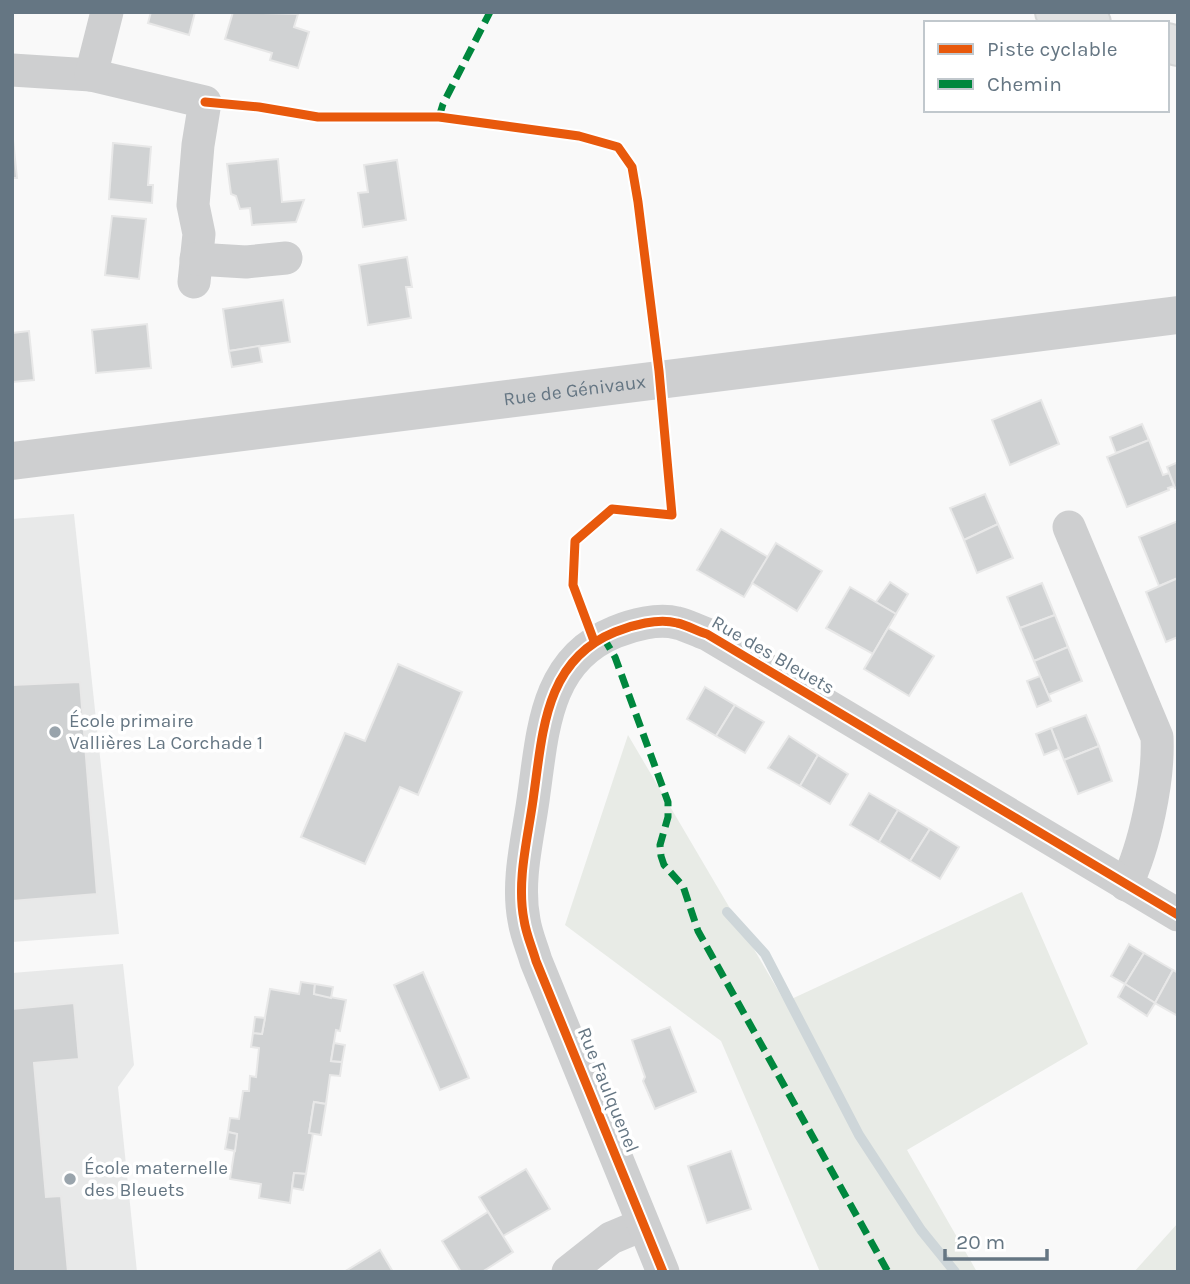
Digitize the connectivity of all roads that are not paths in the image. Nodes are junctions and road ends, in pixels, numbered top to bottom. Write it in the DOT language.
graph roads {
  1 [pos="107,12"];
  2 [pos="1055,12"];
  3 [pos="1084,21"];
  4 [pos="12,70"];
  5 [pos="90,75"];
  6 [pos="286,258"];
  7 [pos="1178,315"];
  8 [pos="12,461"];
  9 [pos="1069,527"];
  10 [pos="1126,885"];
  11 [pos="1178,915"];
  12 [pos="523,919"];
  13 [pos="642,1224"];
  14 [pos="568,1272"];
  15 [pos="663,1272"];
  1 -- 5 [label="street"];
  2 -- 3 [label="highway"];
  4 -- 5 [label="street"];
  5 -- 6 [label="street"];
  7 -- 8 [label="street, Rue de Génivaux"];
  9 -- 10 [label="street"];
  10 -- 11 [label="street, Rue des Bleuets"];
  10 -- 12 [label="street, Rue des Bleuets"];
  12 -- 13 [label="street, Rue Faulquenel"];
  13 -- 14 [label="street"];
  13 -- 15 [label="street, Rue Faulquenel"];
}
